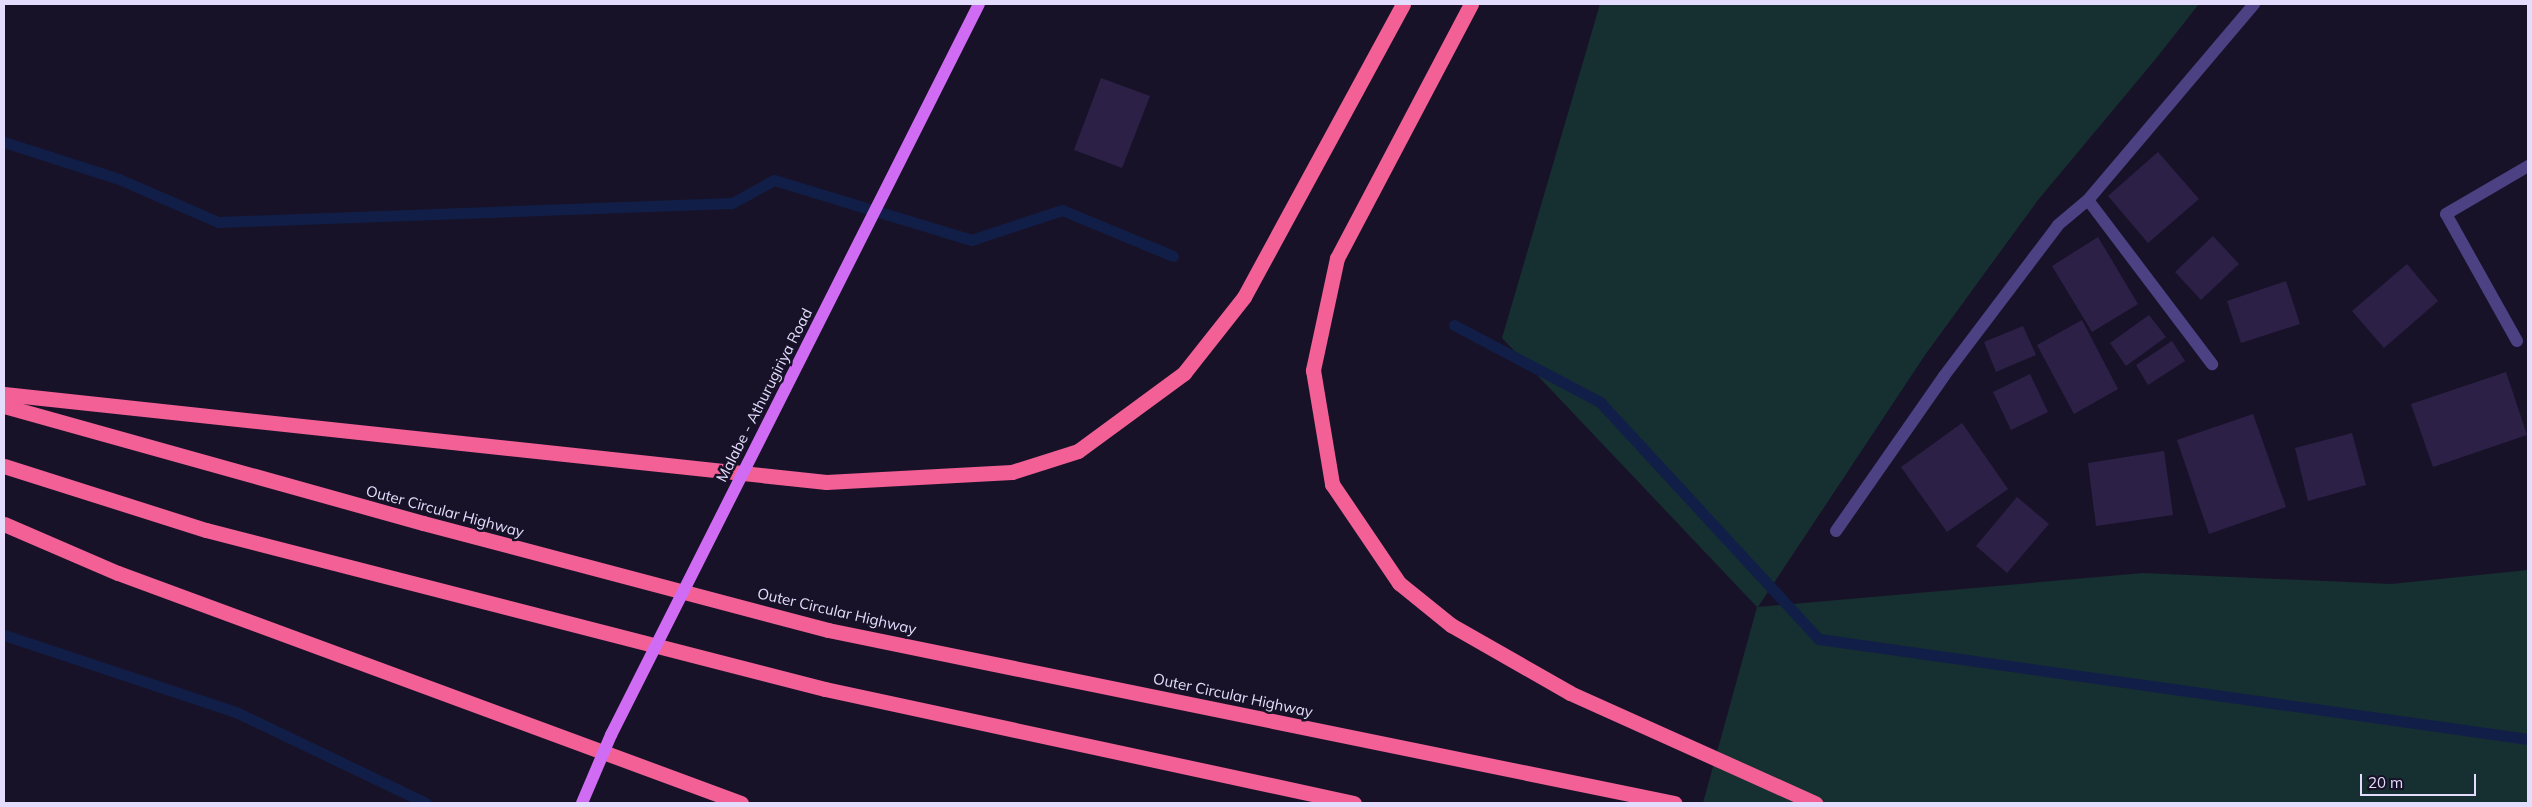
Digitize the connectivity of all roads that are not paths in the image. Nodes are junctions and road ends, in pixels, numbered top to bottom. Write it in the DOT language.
graph roads {
  1 [pos="978,4"];
  2 [pos="1403,4"];
  3 [pos="1471,4"];
  4 [pos="2254,4"];
  5 [pos="2528,166"];
  6 [pos="2088,200"];
  7 [pos="2517,341"];
  8 [pos="2212,364"];
  9 [pos="4,394"];
  10 [pos="4,406"];
  11 [pos="4,466"];
  12 [pos="4,524"];
  13 [pos="1836,531"];
  14 [pos="582,803"];
  15 [pos="741,803"];
  16 [pos="1354,803"];
  17 [pos="1674,803"];
  18 [pos="1815,803"];
  1 -- 14 [label="main road, Malabe - Athurugiriya Road, bridge"];
  2 -- 9 [label="highway"];
  3 -- 18 [label="highway"];
  4 -- 6 [label="street"];
  5 -- 7 [label="street"];
  6 -- 8 [label="street"];
  6 -- 13 [label="street"];
  10 -- 17 [label="highway, Outer Circular Highway"];
  11 -- 16 [label="highway"];
  12 -- 15 [label="highway"];
}
